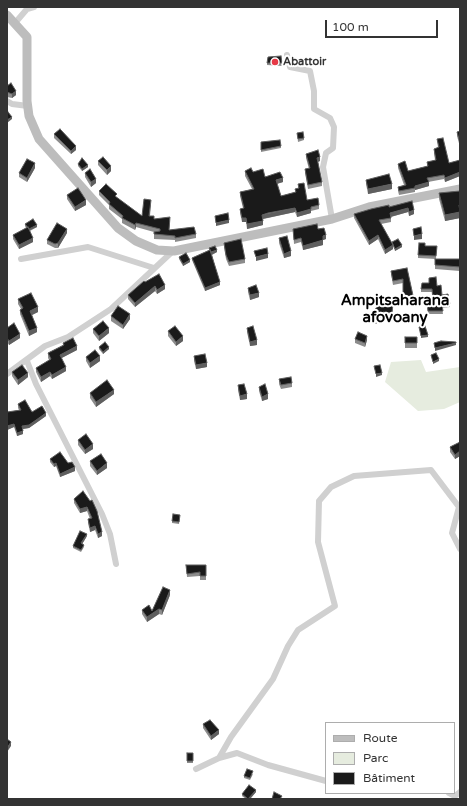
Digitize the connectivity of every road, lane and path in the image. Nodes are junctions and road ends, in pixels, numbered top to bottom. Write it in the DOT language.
graph roads {
  1 [pos="34,7"];
  2 [pos="7,15"];
  3 [pos="15,23"];
  4 [pos="287,55"];
  5 [pos="7,101"];
  6 [pos="28,106"];
  7 [pos="460,190"];
  8 [pos="332,219"];
  9 [pos="174,250"];
  10 [pos="21,259"];
  11 [pos="154,268"];
  12 [pos="27,360"];
  13 [pos="7,374"];
  14 [pos="460,548"];
  15 [pos="116,564"];
  16 [pos="218,758"];
  17 [pos="196,769"];
  18 [pos="325,781"];
  19 [pos="460,792"];
  20 [pos="451,794"];
  1 -- 3 [label="street"];
  2 -- 3 [label="main road"];
  3 -- 6 [label="main road"];
  4 -- 8 [label="street"];
  5 -- 6 [label="street"];
  6 -- 9 [label="main road"];
  7 -- 8 [label="main road"];
  8 -- 9 [label="main road"];
  9 -- 11 [label="street"];
  10 -- 11 [label="street"];
  11 -- 12 [label="street"];
  12 -- 13 [label="street"];
  12 -- 15 [label="street"];
  14 -- 16 [label="street"];
  16 -- 17 [label="street"];
  16 -- 18 [label="street"];
  19 -- 20 [label="street"];
}
